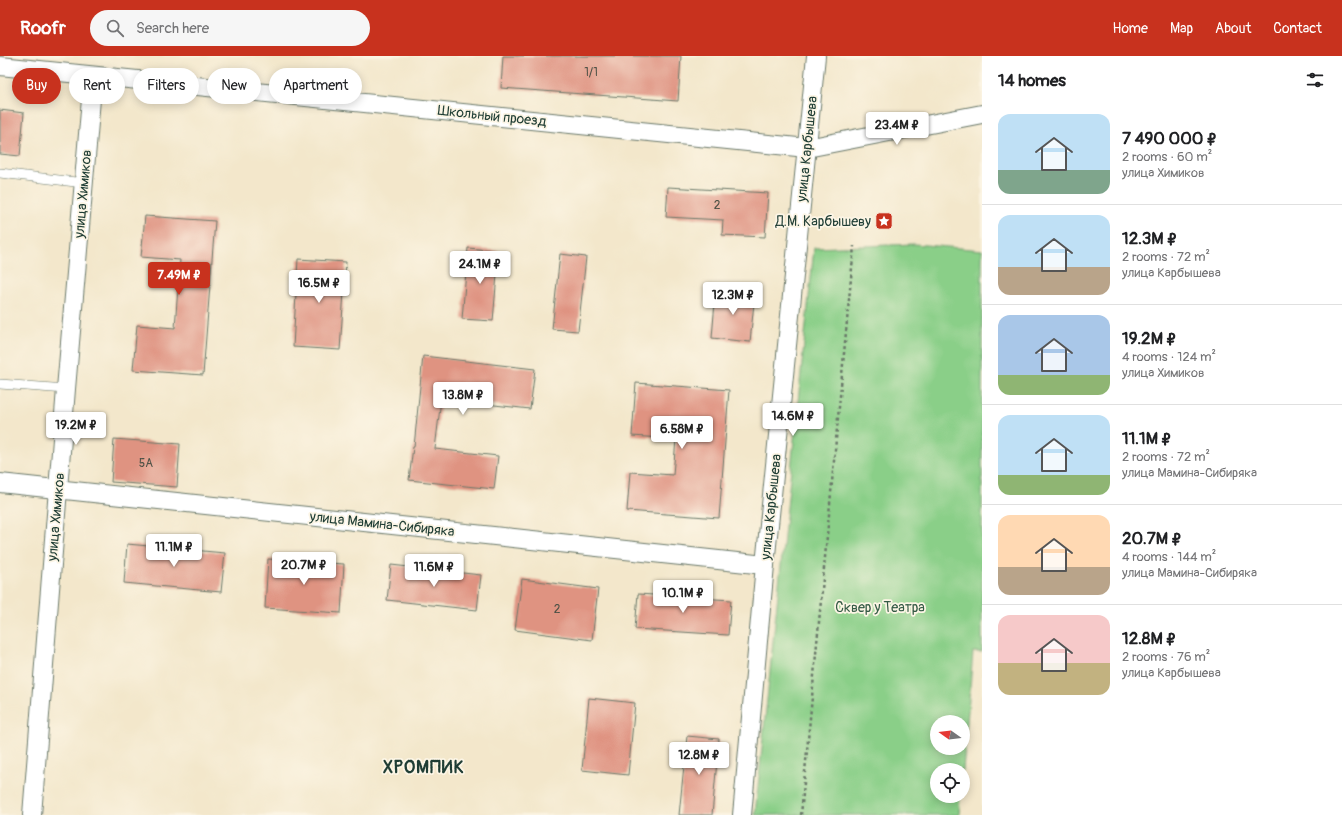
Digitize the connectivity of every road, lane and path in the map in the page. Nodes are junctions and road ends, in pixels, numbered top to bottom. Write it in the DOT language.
graph roads {
  1 [pos="816,56"];
  2 [pos="0,66"];
  3 [pos="69,73"];
  4 [pos="125,79"];
  5 [pos="91,104"];
  6 [pos="982,114"];
  7 [pos="806,148"];
  8 [pos="0,173"];
  9 [pos="84,183"];
  10 [pos="854,246"];
  11 [pos="0,384"];
  12 [pos="66,389"];
  13 [pos="0,483"];
  14 [pos="58,489"];
  15 [pos="765,565"];
  16 [pos="32,815"];
  17 [pos="742,815"];
  18 [pos="801,815"];
  1 -- 7 [label="street, улица Карбышева"];
  2 -- 3 [label="street, Школьный проезд"];
  4 -- 7 [label="street, Школьный проезд"];
  5 -- 9 [label="street, улица Химиков"];
  6 -- 7 [label="street, Школьный проезд"];
  7 -- 15 [label="street, улица Карбышева"];
  8 -- 9 [label="lane"];
  9 -- 12 [label="street, улица Химиков"];
  10 -- 18 [label="path"];
  11 -- 12 [label="lane"];
  12 -- 14 [label="street, улица Химиков"];
  13 -- 14 [label="street, улица Мамина-Сибиряка"];
  14 -- 15 [label="street, улица Мамина-Сибиряка"];
  14 -- 16 [label="street, улица Химиков"];
  15 -- 17 [label="street, улица Карбышева"];
}
